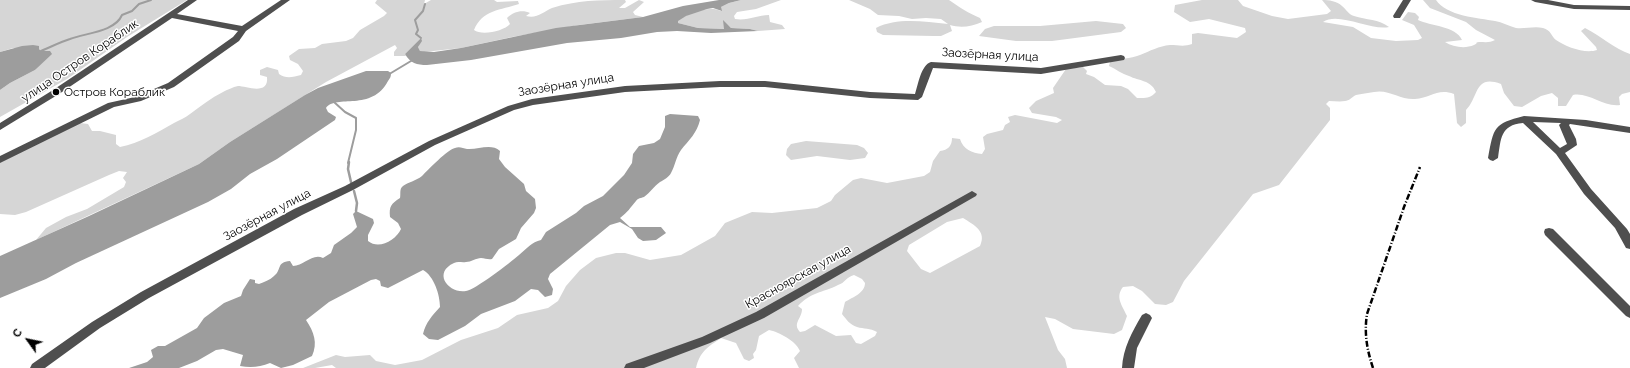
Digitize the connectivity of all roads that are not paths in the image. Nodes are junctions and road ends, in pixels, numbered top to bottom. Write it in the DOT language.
graph roads {
  1 [pos="193,0"];
  2 [pos="286,0"];
  3 [pos="1407,0"];
  4 [pos="1535,0"];
  5 [pos="1630,8"];
  6 [pos="170,16"];
  7 [pos="1397,16"];
  8 [pos="243,29"];
  9 [pos="1121,58"];
  10 [pos="1524,119"];
  11 [pos="1567,122"];
  12 [pos="0,127"];
  13 [pos="1630,130"];
  14 [pos="1559,152"];
  15 [pos="1493,158"];
  16 [pos="0,160"];
  17 [pos="972,194"];
  18 [pos="1549,232"];
  19 [pos="1630,245"];
  20 [pos="1630,313"];
  21 [pos="1146,318"];
  22 [pos="36,368"];
  23 [pos="630,368"];
  24 [pos="1128,368"];
  1 -- 6 [label="street, улица Остров Кораблик"];
  2 -- 8 [label="street"];
  3 -- 7 [label="street"];
  4 -- 5 [label="street"];
  6 -- 8 [label="street"];
  6 -- 12 [label="street, улица Остров Кораблик"];
  8 -- 16 [label="street"];
  9 -- 22 [label="street, Заозёрная улица"];
  10 -- 11 [label="street"];
  10 -- 14 [label="street"];
  10 -- 15 [label="street"];
  11 -- 13 [label="street"];
  11 -- 14 [label="street"];
  14 -- 19 [label="street"];
  17 -- 23 [label="street, Красноярская улица"];
  18 -- 20 [label="street"];
  21 -- 24 [label="street"];
}
